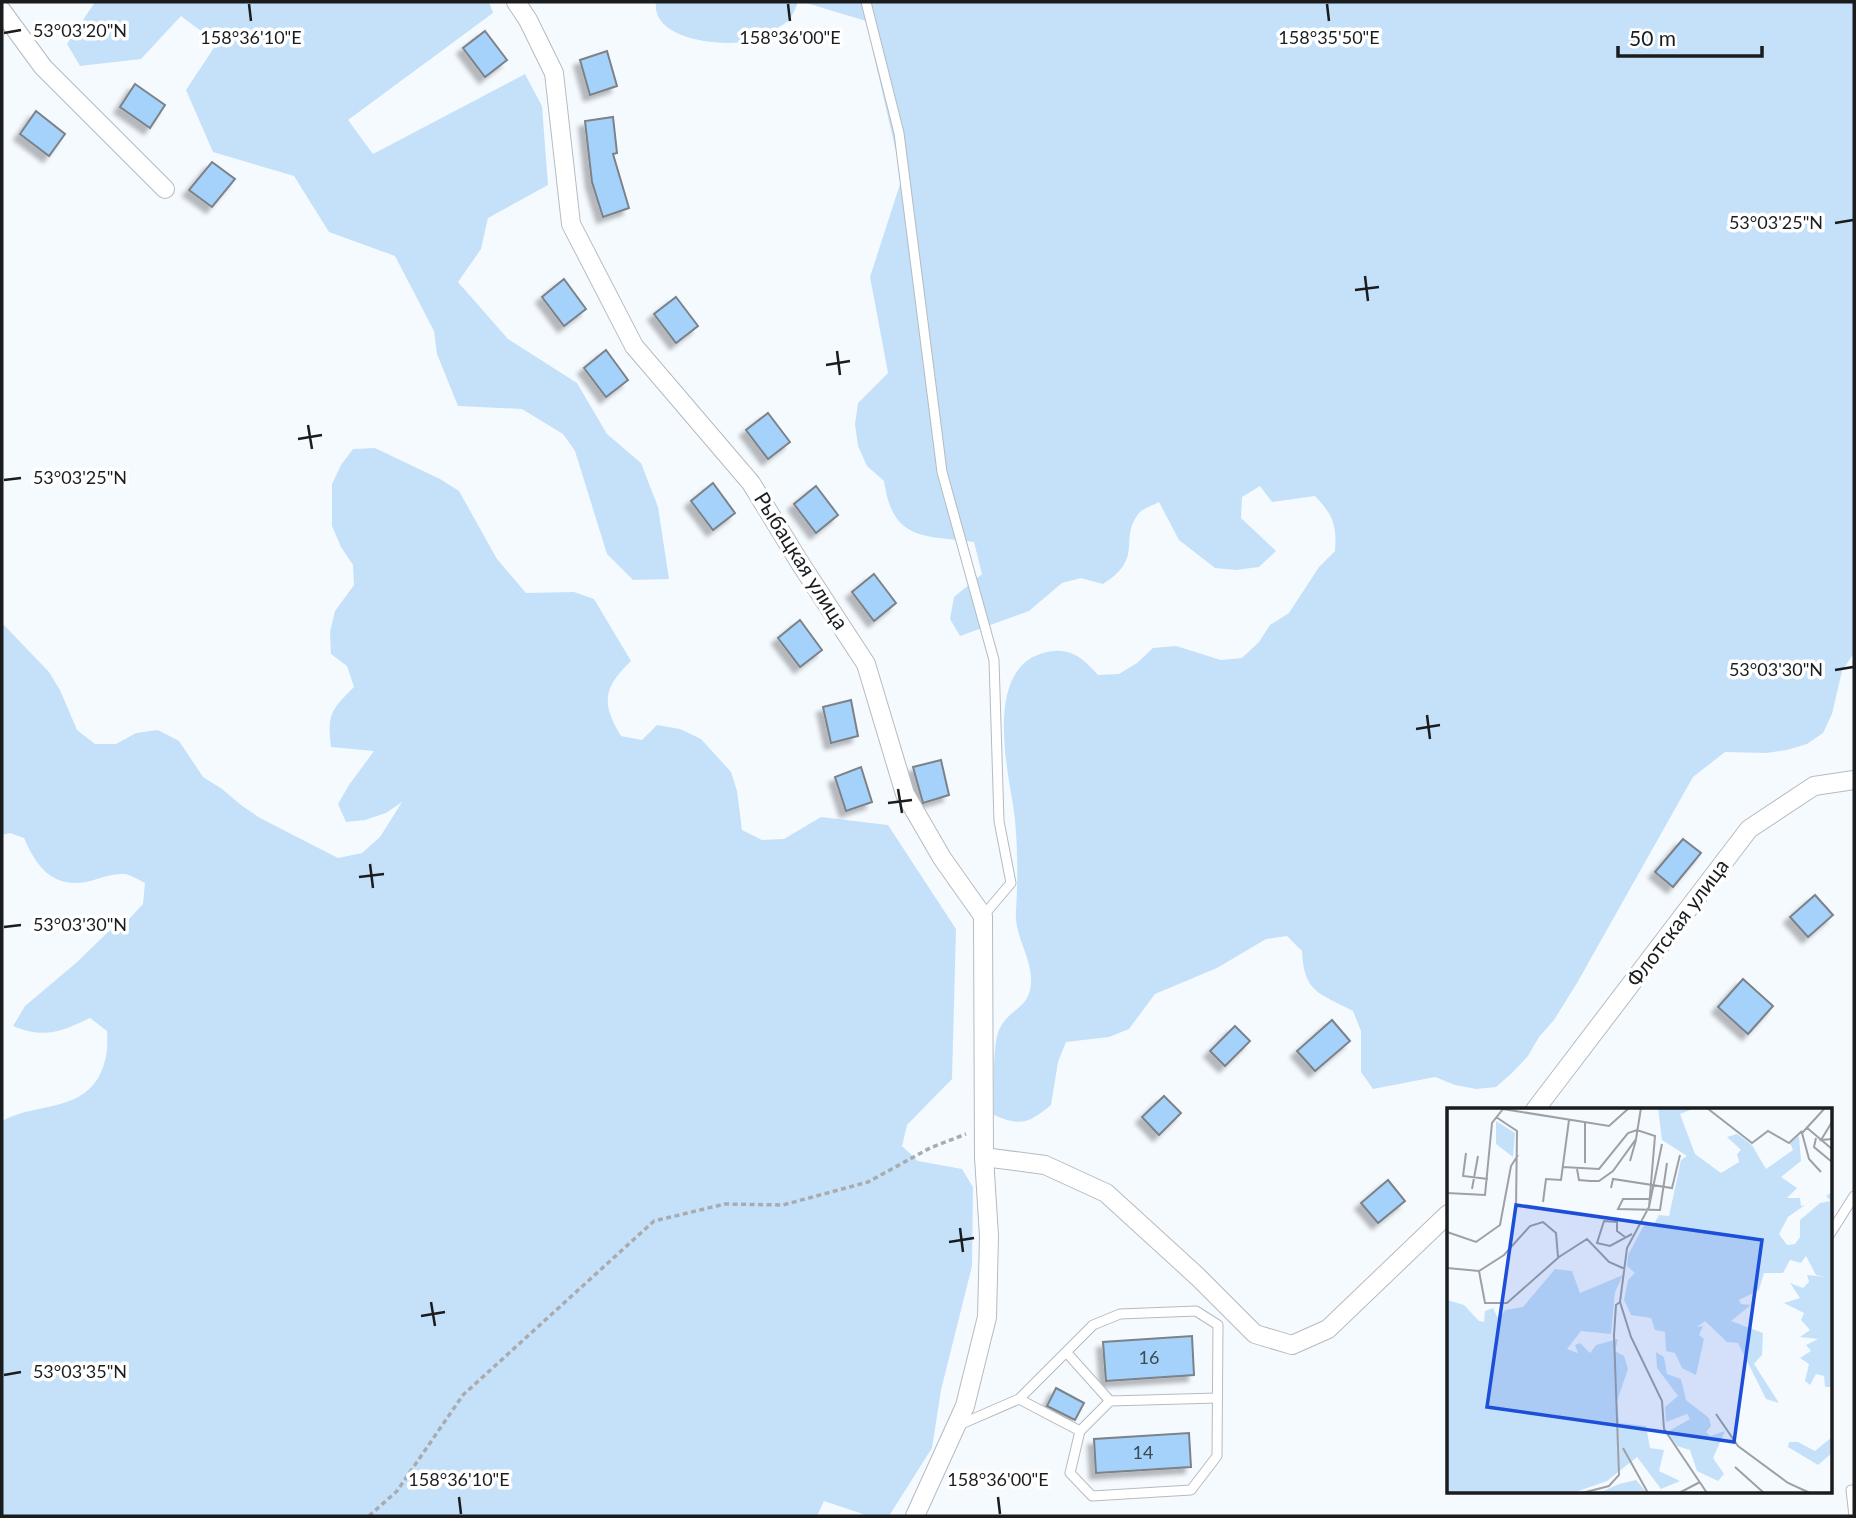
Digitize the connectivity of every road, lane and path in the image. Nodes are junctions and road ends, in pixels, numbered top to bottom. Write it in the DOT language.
graph roads {
  1 [pos="516,2"];
  2 [pos="866,2"];
  3 [pos="2,11"];
  4 [pos="165,189"];
  5 [pos="1854,780"];
  6 [pos="983,916"];
  7 [pos="1537,1108"];
  8 [pos="984,1127"];
  9 [pos="984,1157"];
  10 [pos="1854,1196"];
  11 [pos="1447,1215"];
  12 [pos="1832,1231"];
  13 [pos="1067,1353"];
  14 [pos="1217,1398"];
  15 [pos="1019,1399"];
  16 [pos="1110,1401"];
  17 [pos="958,1425"];
  18 [pos="1080,1431"];
  19 [pos="1852,1490"];
  20 [pos="369,1516"];
  21 [pos="915,1516"];
  22 [pos="1854,1516"];
  1 -- 6 [label="street, Рыбацкая улица"];
  2 -- 6 [label="lane"];
  3 -- 4 [label="street"];
  5 -- 7 [label="street, Флотская улица"];
  6 -- 8 [label="street"];
  8 -- 9 [label="street"];
  8 -- 20 [label="path"];
  9 -- 11 [label="street"];
  9 -- 17 [label="street"];
  10 -- 12 [label="lane"];
  13 -- 14 [label="lane"];
  13 -- 15 [label="lane"];
  13 -- 16 [label="lane"];
  14 -- 16 [label="lane"];
  14 -- 18 [label="lane"];
  15 -- 17 [label="lane"];
  15 -- 18 [label="lane"];
  16 -- 18 [label="lane"];
  17 -- 21 [label="street"];
  19 -- 22 [label="lane"];
}
